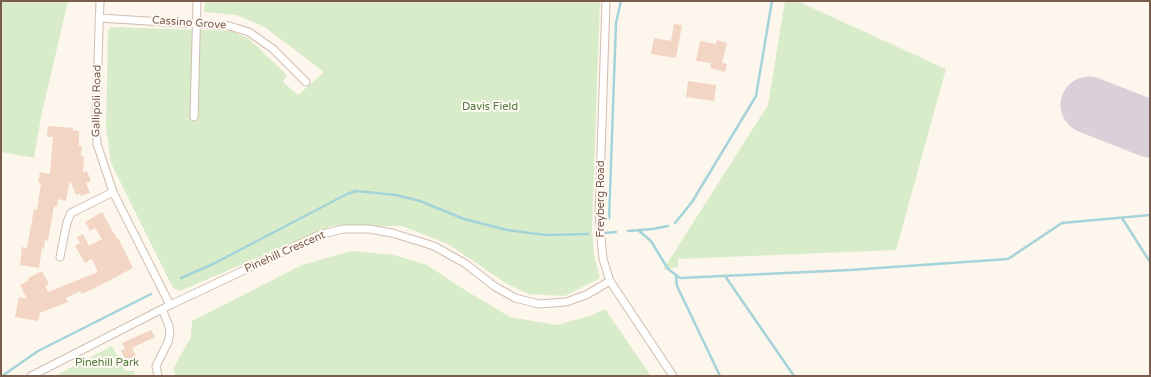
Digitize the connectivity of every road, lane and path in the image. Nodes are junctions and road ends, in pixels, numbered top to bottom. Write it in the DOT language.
graph roads {
  1 [pos="100,1"];
  2 [pos="197,1"];
  3 [pos="606,1"];
  4 [pos="99,18"];
  5 [pos="196,22"];
  6 [pos="306,82"];
  7 [pos="194,116"];
  8 [pos="113,192"];
  9 [pos="60,257"];
  10 [pos="610,281"];
  11 [pos="170,305"];
  12 [pos="162,309"];
  13 [pos="31,376"];
  14 [pos="158,376"];
  15 [pos="673,376"];
  1 -- 4 [label="street, Gallipoli Road"];
  2 -- 5 [label="street"];
  3 -- 10 [label="street, Freyberg Road"];
  4 -- 5 [label="street, Cassino Grove"];
  4 -- 8 [label="street, Gallipoli Road"];
  5 -- 6 [label="street, Cassino Grove"];
  5 -- 7 [label="street"];
  8 -- 9 [label="street"];
  8 -- 11 [label="street, Gallipoli Road"];
  10 -- 11 [label="street, Pinehill Crescent"];
  10 -- 15 [label="street, Freyberg Road"];
  11 -- 12 [label="street, Pinehill Crescent"];
  12 -- 13 [label="street, Pinehill Crescent"];
  12 -- 14 [label="street"];
}
